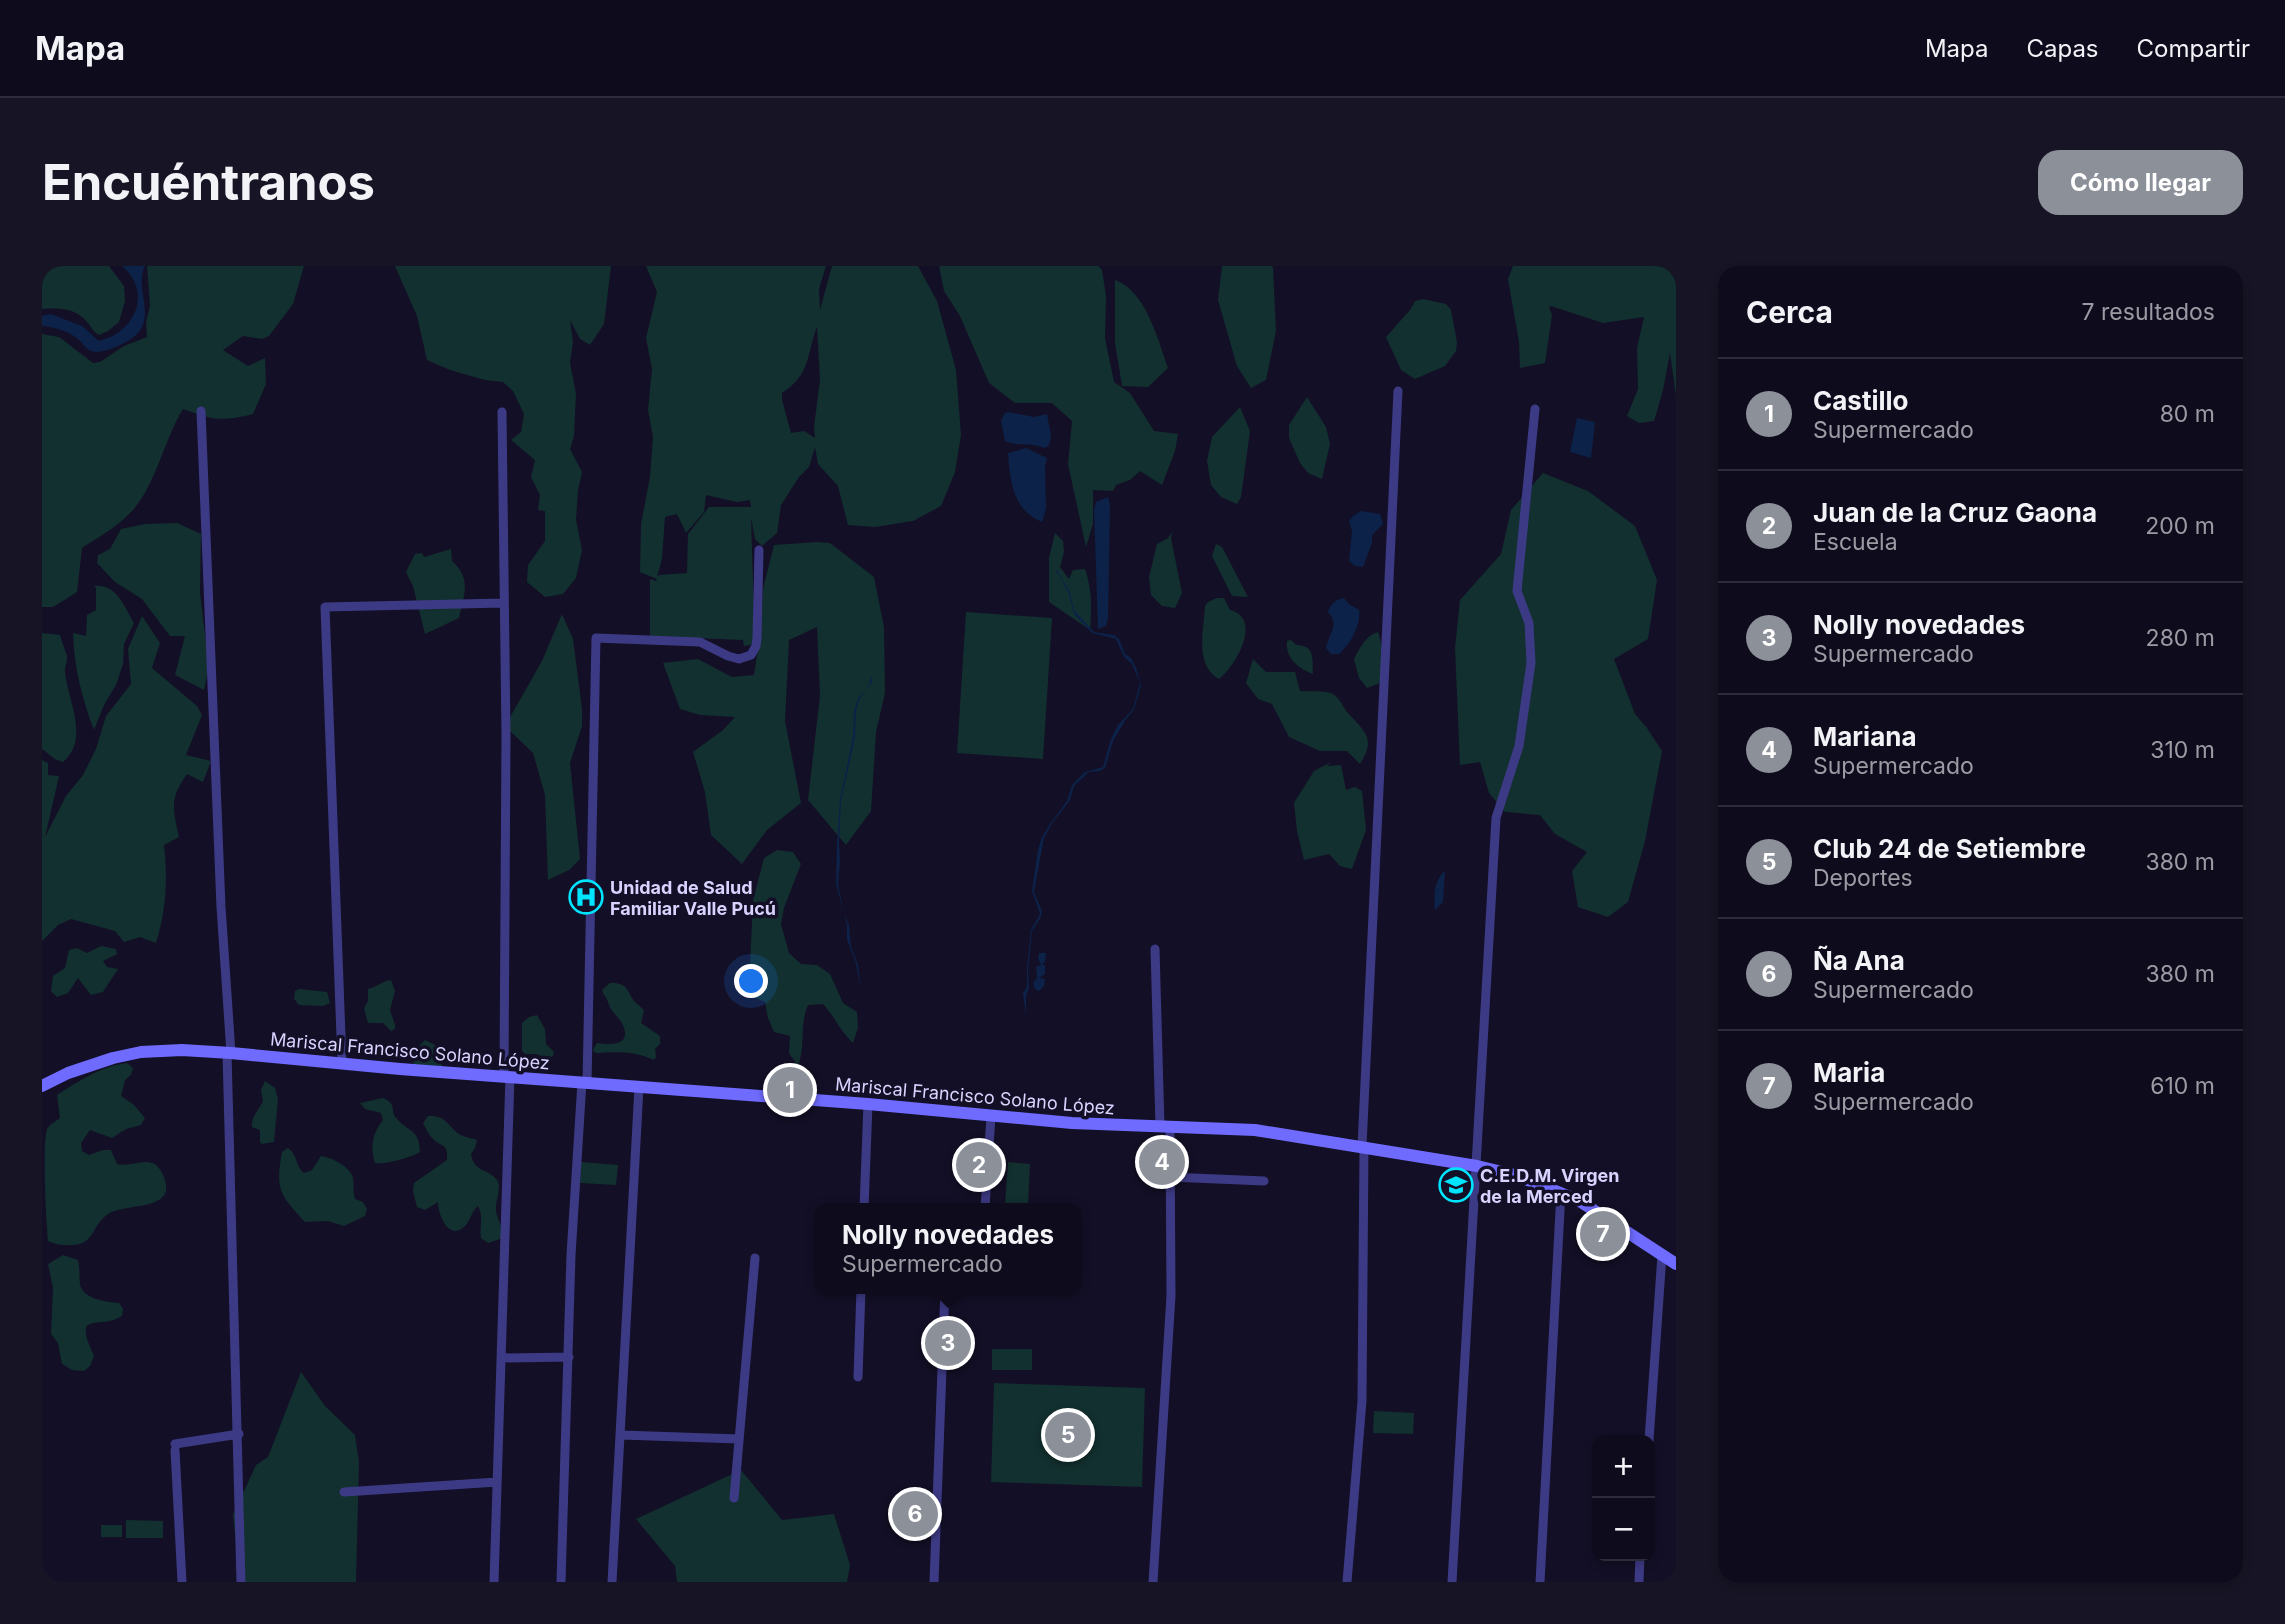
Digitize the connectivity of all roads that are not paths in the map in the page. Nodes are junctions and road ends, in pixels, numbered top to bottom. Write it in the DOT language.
graph roads {
  1 [pos="1398,391"];
  2 [pos="1535,409"];
  3 [pos="201,411"];
  4 [pos="502,412"];
  5 [pos="759,550"];
  6 [pos="504,603"];
  7 [pos="1155,949"];
  8 [pos="229,1053"];
  9 [pos="342,1063"];
  10 [pos="507,1076"];
  11 [pos="584,1083"];
  12 [pos="42,1086"];
  13 [pos="639,1087"];
  14 [pos="867,1104"];
  15 [pos="991,1116"];
  16 [pos="1165,1126"];
  17 [pos="1363,1147"];
  18 [pos="1477,1166"];
  19 [pos="1170,1177"];
  20 [pos="1265,1181"];
  21 [pos="1561,1192"];
  22 [pos="864,1203"];
  23 [pos="985,1203"];
  24 [pos="1662,1255"];
  25 [pos="755,1258"];
  26 [pos="1676,1264"];
  27 [pos="861,1294"];
  28 [pos="945,1294"];
  29 [pos="569,1357"];
  30 [pos="500,1358"];
  31 [pos="858,1377"];
  32 [pos="239,1434"];
  33 [pos="621,1435"];
  34 [pos="1648,1435"];
  35 [pos="739,1439"];
  36 [pos="497,1482"];
  37 [pos="344,1492"];
  38 [pos="734,1499"];
  39 [pos="1640,1561"];
  40 [pos="182,1582"];
  41 [pos="242,1582"];
  42 [pos="494,1582"];
  43 [pos="561,1582"];
  44 [pos="612,1582"];
  45 [pos="934,1582"];
  46 [pos="1153,1582"];
  47 [pos="1347,1582"];
  48 [pos="1452,1582"];
  49 [pos="1540,1582"];
  50 [pos="1639,1582"];
  1 -- 17 [label="street"];
  2 -- 18 [label="street"];
  3 -- 8 [label="street"];
  4 -- 6 [label="street"];
  5 -- 11 [label="street"];
  6 -- 9 [label="street"];
  6 -- 10 [label="street"];
  7 -- 16 [label="street"];
  8 -- 9 [label="main road, Mariscal Francisco Solano López"];
  8 -- 12 [label="main road, Mariscal Francisco Solano López"];
  8 -- 32 [label="street"];
  9 -- 10 [label="main road, Mariscal Francisco Solano López"];
  10 -- 11 [label="main road, Mariscal Francisco Solano López"];
  10 -- 30 [label="street"];
  11 -- 13 [label="main road, Mariscal Francisco Solano López"];
  11 -- 29 [label="street"];
  13 -- 14 [label="main road, Mariscal Francisco Solano López"];
  13 -- 33 [label="street"];
  14 -- 15 [label="main road, Mariscal Francisco Solano López"];
  14 -- 22 [label="street"];
  15 -- 16 [label="main road, Mariscal Francisco Solano López"];
  15 -- 23 [label="street"];
  16 -- 17 [label="main road, Mariscal Francisco Solano López"];
  16 -- 19 [label="street"];
  17 -- 18 [label="main road, Mariscal Francisco Solano López"];
  17 -- 47 [label="street"];
  18 -- 21 [label="main road, Mariscal Francisco Solano López"];
  18 -- 48 [label="street"];
  19 -- 20 [label="street"];
  19 -- 46 [label="street"];
  21 -- 24 [label="main road, Mariscal Francisco Solano López"];
  21 -- 49 [label="street"];
  24 -- 26 [label="main road, Mariscal Francisco Solano López"];
  24 -- 34 [label="street"];
  25 -- 35 [label="street"];
  27 -- 31 [label="street"];
  28 -- 45 [label="street"];
  29 -- 30 [label="street"];
  29 -- 43 [label="street"];
  30 -- 36 [label="street"];
  32 -- 40 [label="street"];
  32 -- 41 [label="street"];
  33 -- 35 [label="street"];
  33 -- 44 [label="street"];
  35 -- 38 [label="street"];
  36 -- 37 [label="street"];
  36 -- 42 [label="street"];
  39 -- 50 [label="street"];
}
